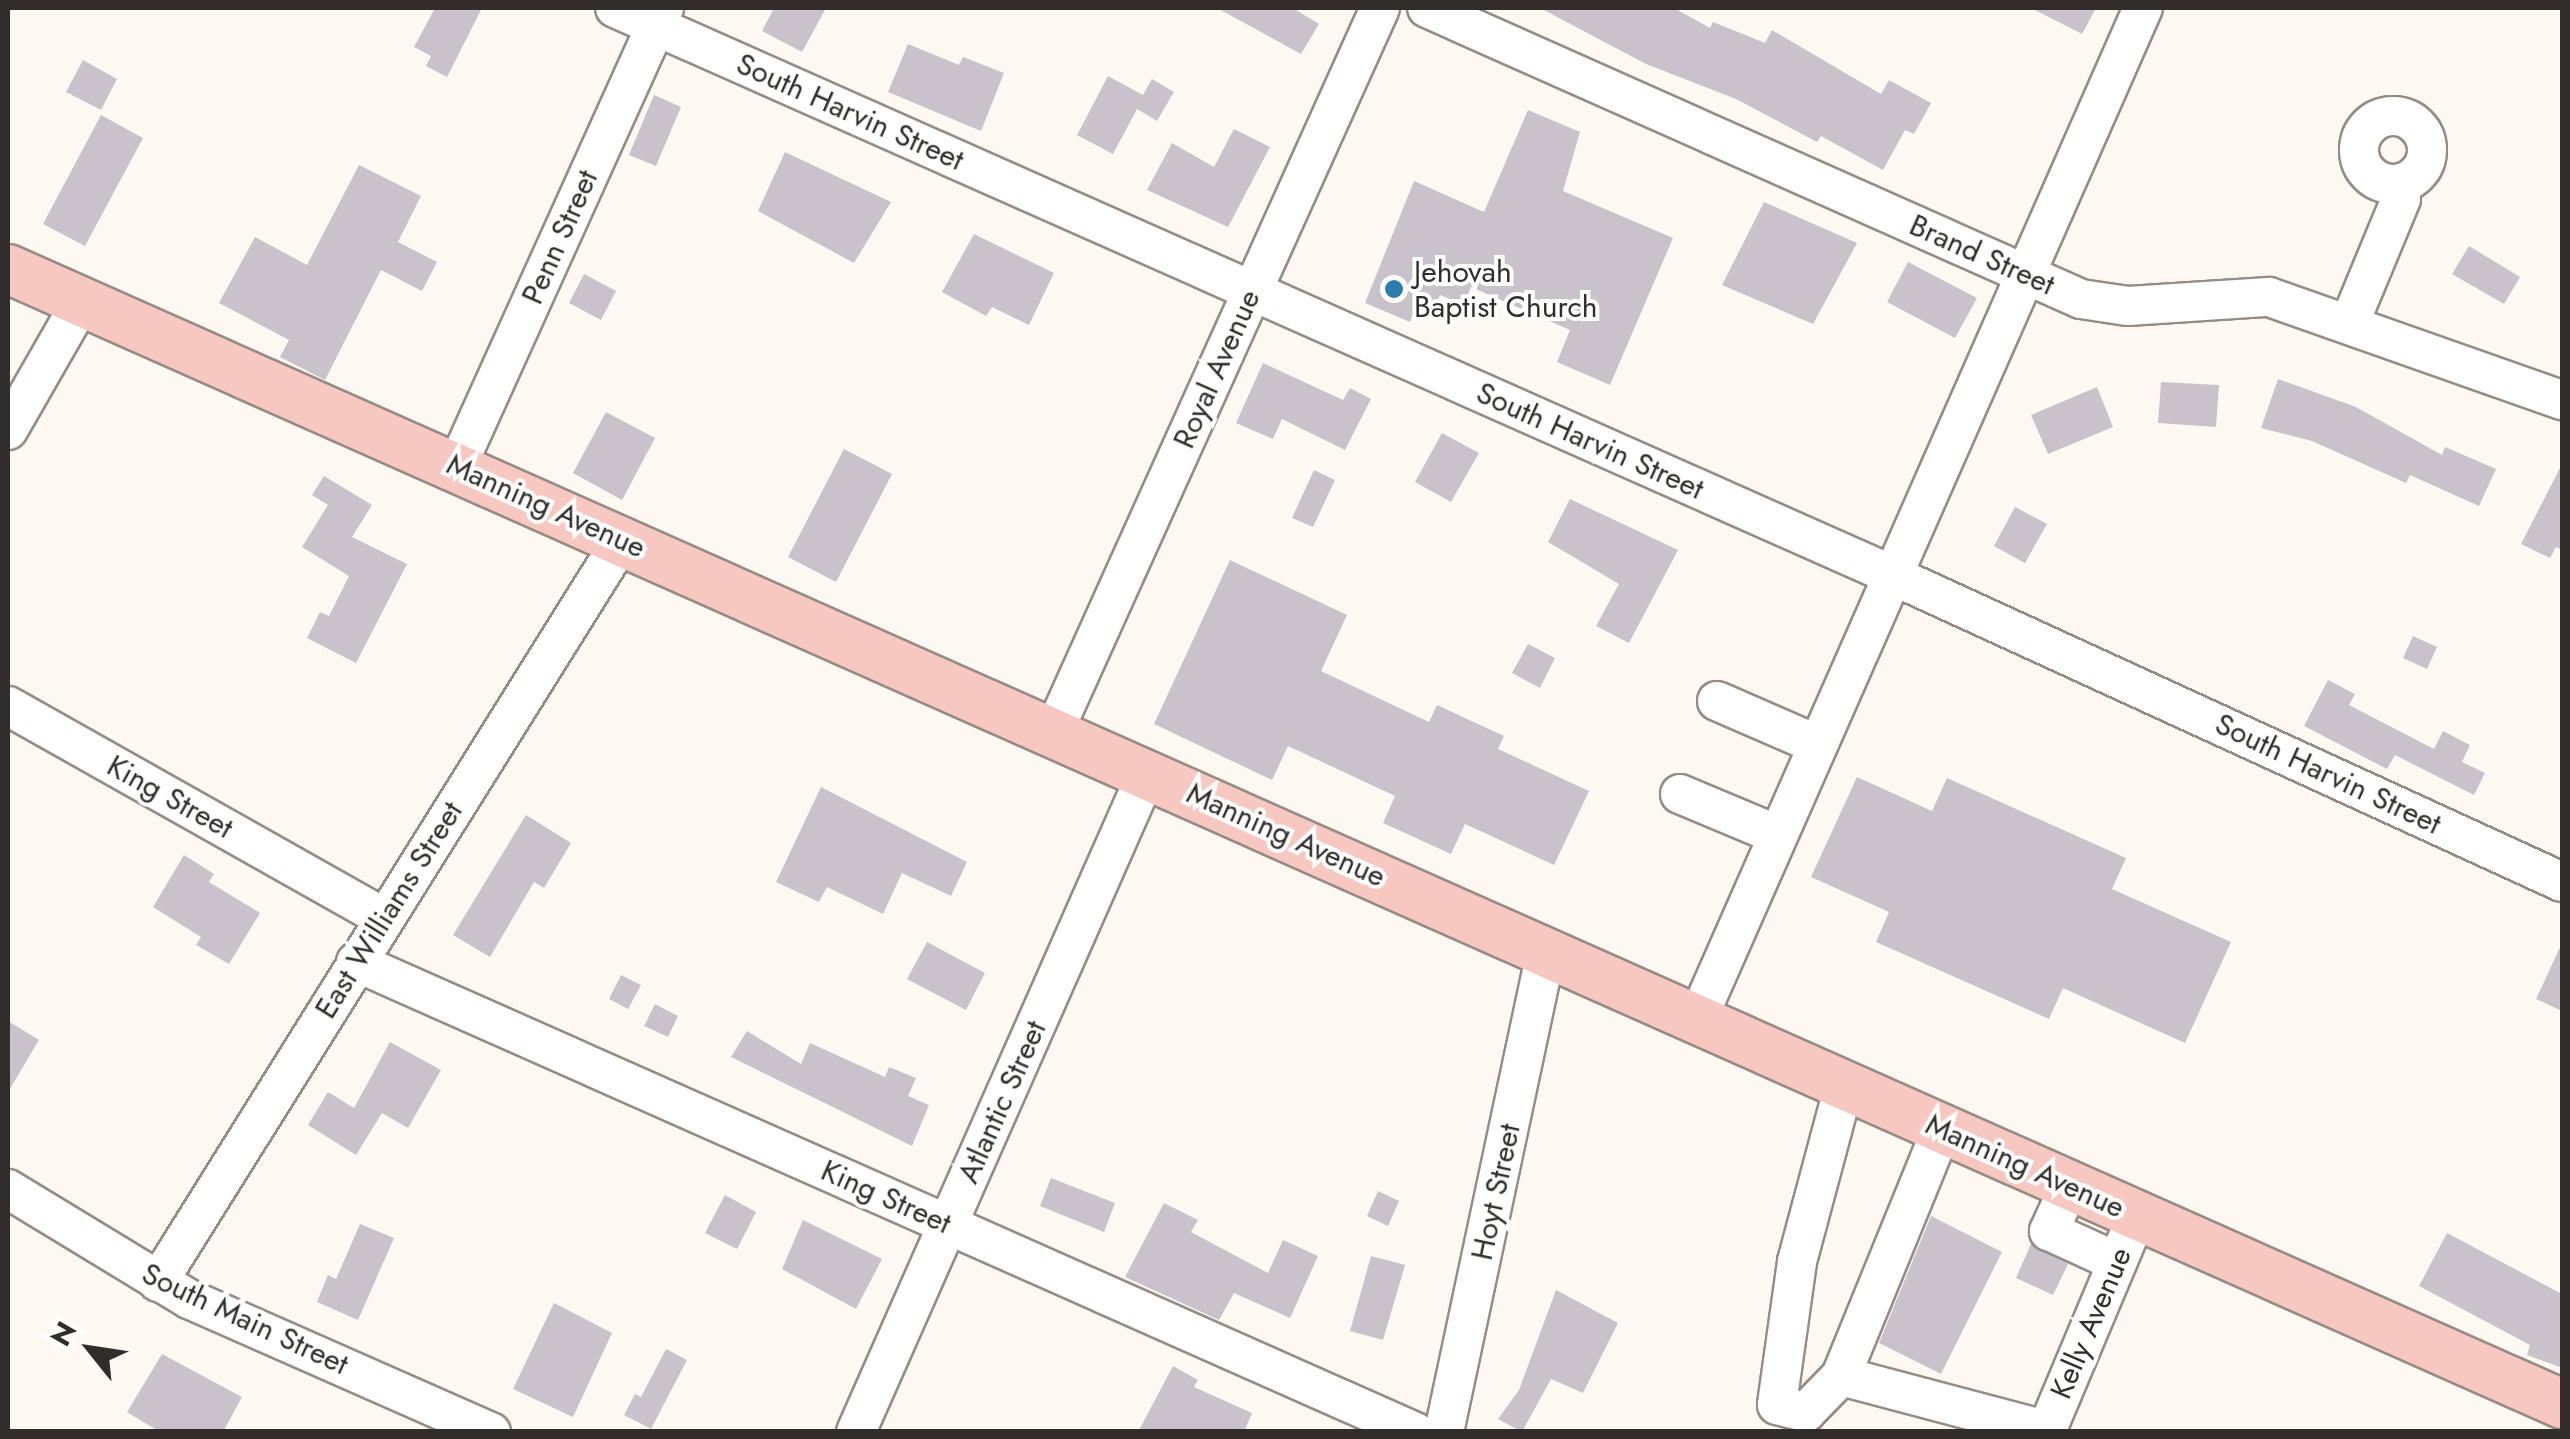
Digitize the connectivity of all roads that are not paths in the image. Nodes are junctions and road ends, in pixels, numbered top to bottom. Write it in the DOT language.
graph roads {
  1 [pos="615,8"];
  2 [pos="1380,8"];
  3 [pos="1426,8"];
  4 [pos="2142,8"];
  5 [pos="660,17"];
  6 [pos="2398,184"];
  7 [pos="8,268"];
  8 [pos="2024,275"];
  9 [pos="1253,290"];
  10 [pos="82,301"];
  11 [pos="2350,322"];
  12 [pos="2562,400"];
  13 [pos="8,430"];
  14 [pos="457,466"];
  15 [pos="622,540"];
  16 [pos="1892,575"];
  17 [pos="1717,701"];
  18 [pos="8,706"];
  19 [pos="1054,730"];
  20 [pos="1818,745"];
  21 [pos="1148,773"];
  22 [pos="1680,794"];
  23 [pos="1778,835"];
  24 [pos="2562,882"];
  25 [pos="384,918"];
  26 [pos="1546,952"];
  27 [pos="356,962"];
  28 [pos="1697,1020"];
  29 [pos="1844,1086"];
  30 [pos="1942,1128"];
  31 [pos="2070,1186"];
  32 [pos="8,1189"];
  33 [pos="2137,1215"];
  34 [pos="948,1224"];
  35 [pos="2117,1262"];
  36 [pos="158,1282"];
  37 [pos="1841,1376"];
  38 [pos="2562,1404"];
  39 [pos="2046,1431"];
  40 [pos="491,1432"];
  41 [pos="856,1432"];
  42 [pos="1415,1432"];
  43 [pos="1444,1432"];
  1 -- 5 [label="street, South Harvin Street"];
  2 -- 9 [label="street, Royal Avenue"];
  3 -- 8 [label="street, Brand Street"];
  4 -- 8 [label="street"];
  5 -- 9 [label="street, South Harvin Street"];
  5 -- 14 [label="street, Penn Street"];
  6 -- 11 [label="street"];
  7 -- 10 [label="main road, Manning Avenue"];
  8 -- 11 [label="street, Brand Street"];
  8 -- 16 [label="street"];
  9 -- 16 [label="street, South Harvin Street"];
  9 -- 19 [label="street, Royal Avenue"];
  10 -- 13 [label="street"];
  10 -- 14 [label="main road, Manning Avenue"];
  11 -- 12 [label="street, Brand Street"];
  14 -- 15 [label="main road, Manning Avenue"];
  15 -- 19 [label="main road, Manning Avenue"];
  15 -- 25 [label="street, East Williams Street"];
  16 -- 20 [label="street"];
  16 -- 24 [label="street, South Harvin Street"];
  17 -- 20 [label="street"];
  18 -- 25 [label="street, King Street"];
  19 -- 21 [label="main road, Manning Avenue"];
  20 -- 23 [label="street"];
  21 -- 26 [label="main road, Manning Avenue"];
  21 -- 34 [label="street, Atlantic Street"];
  22 -- 23 [label="street"];
  23 -- 28 [label="street"];
  25 -- 27 [label="street, East Williams Street"];
  26 -- 28 [label="main road, Manning Avenue"];
  26 -- 43 [label="street, Hoyt Street"];
  27 -- 34 [label="street, King Street"];
  27 -- 36 [label="street, East Williams Street"];
  28 -- 29 [label="main road, Manning Avenue"];
  29 -- 30 [label="main road, Manning Avenue"];
  29 -- 37 [label="street"];
  30 -- 31 [label="main road, Manning Avenue"];
  30 -- 37 [label="street"];
  31 -- 33 [label="main road, Manning Avenue"];
  31 -- 35 [label="street"];
  32 -- 36 [label="street, South Main Street"];
  33 -- 35 [label="street, Kelly Avenue"];
  33 -- 38 [label="main road, Manning Avenue"];
  34 -- 41 [label="street, Atlantic Street"];
  34 -- 42 [label="street, King Street"];
  35 -- 39 [label="street, Kelly Avenue"];
  36 -- 40 [label="street, South Main Street"];
  37 -- 39 [label="street"];
}
